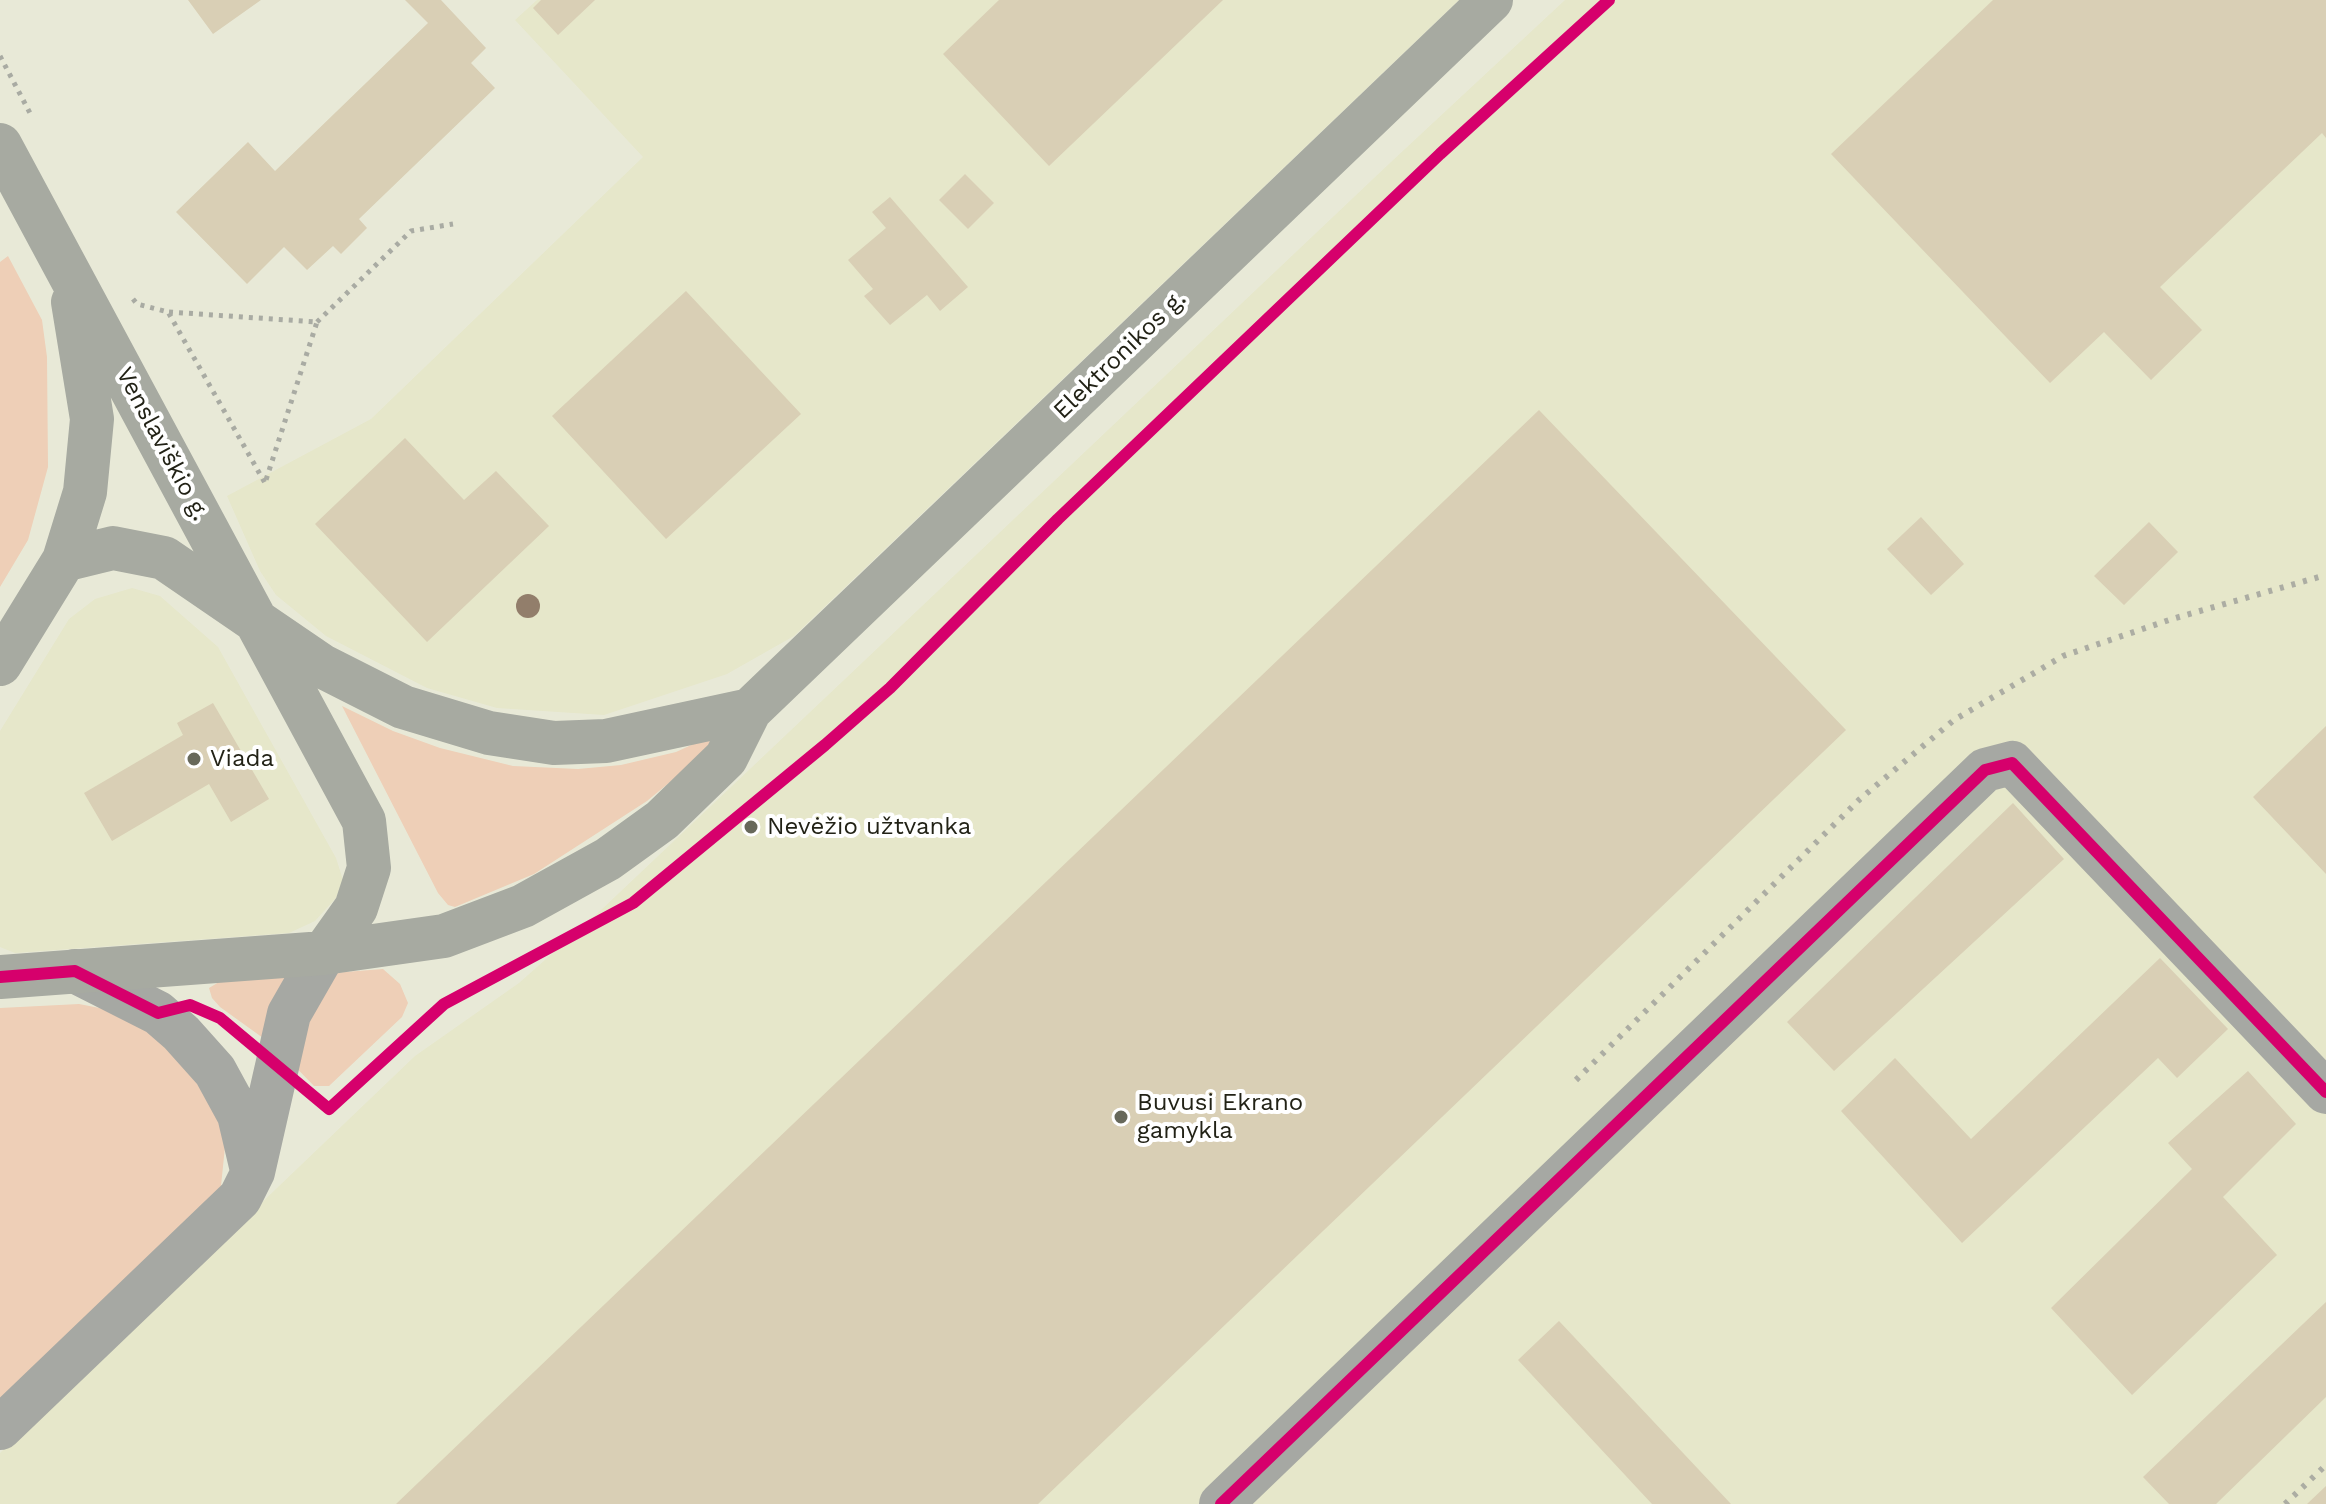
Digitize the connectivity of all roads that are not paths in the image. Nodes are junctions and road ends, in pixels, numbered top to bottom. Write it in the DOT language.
graph roads {
  1 [pos="1491,0"];
  2 [pos="18,136"];
  3 [pos="67,268"];
  4 [pos="64,560"];
  5 [pos="256,621"];
  6 [pos="0,664"];
  7 [pos="750,710"];
  8 [pos="324,953"];
  9 [pos="75,971"];
  10 [pos="6,973"];
  11 [pos="2326,1092"];
  12 [pos="253,1172"];
  13 [pos="0,1428"];
  14 [pos="1221,1504"];
  1 -- 7 [label="main road, Elektronikos g."];
  2 -- 3 [label="main road, Venslaviškio g."];
  3 -- 4 [label="main road, Venslaviškio g."];
  3 -- 5 [label="main road, Venslaviškio g."];
  4 -- 5 [label="main road"];
  4 -- 6 [label="main road, Venslaviškio g."];
  5 -- 7 [label="main road"];
  5 -- 8 [label="main road, Venslaviškio g."];
  7 -- 8 [label="main road, Elektronikos g."];
  8 -- 9 [label="main road, Elektronikos g."];
  8 -- 12 [label="street"];
  9 -- 10 [label="main road, Elektronikos g."];
  9 -- 12 [label="street"];
  11 -- 14 [label="street"];
  12 -- 13 [label="street"];
}
